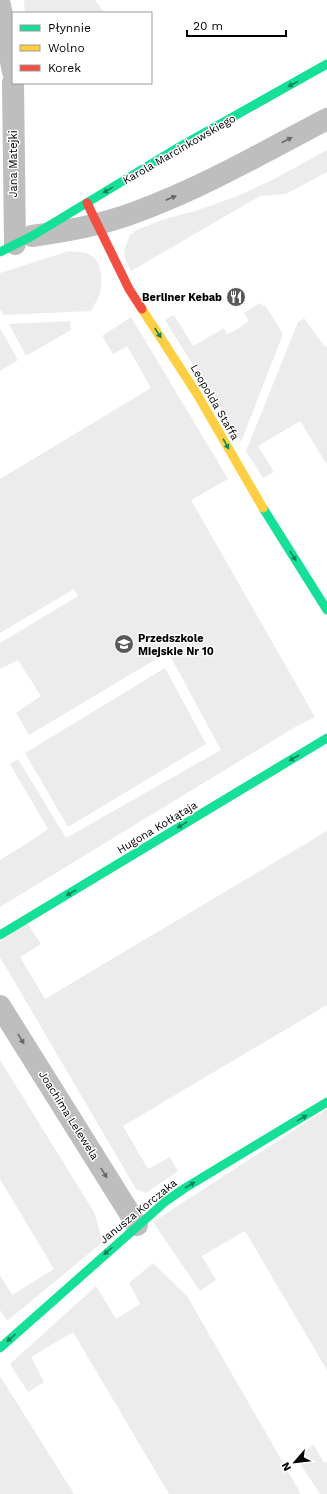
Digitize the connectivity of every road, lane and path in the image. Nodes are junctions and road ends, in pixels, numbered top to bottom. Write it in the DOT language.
graph roads {
  1 [pos="0,5"];
  2 [pos="327,64"];
  3 [pos="12,67"];
  4 [pos="13,84"];
  5 [pos="327,119"];
  6 [pos="86,203"];
  7 [pos="96,224"];
  8 [pos="16,244"];
  9 [pos="327,610"];
  10 [pos="327,738"];
  11 [pos="0,935"];
  12 [pos="0,1006"];
  13 [pos="327,1102"];
  14 [pos="137,1225"];
  15 [pos="0,1348"];
  1 -- 3 [label="street"];
  2 -- 6 [label="street, Karola Marcinkowskiego, one-way"];
  4 -- 8 [label="street, Jana Matejki"];
  7 -- 5 [label="street, one-way"];
  6 -- 7 [label="street, Leopolda Staffa"];
  6 -- 8 [label="street, Karola Marcinkowskiego"];
  7 -- 8 [label="street"];
  7 -- 9 [label="street, Leopolda Staffa, one-way"];
  10 -- 11 [label="street, Hugona Kołłątaja, one-way"];
  12 -- 14 [label="street, Joachima Lelewela, one-way"];
  14 -- 13 [label="street, Janusza Korczaka, one-way"];
  14 -- 15 [label="street, Janusza Korczaka, one-way"];
}
